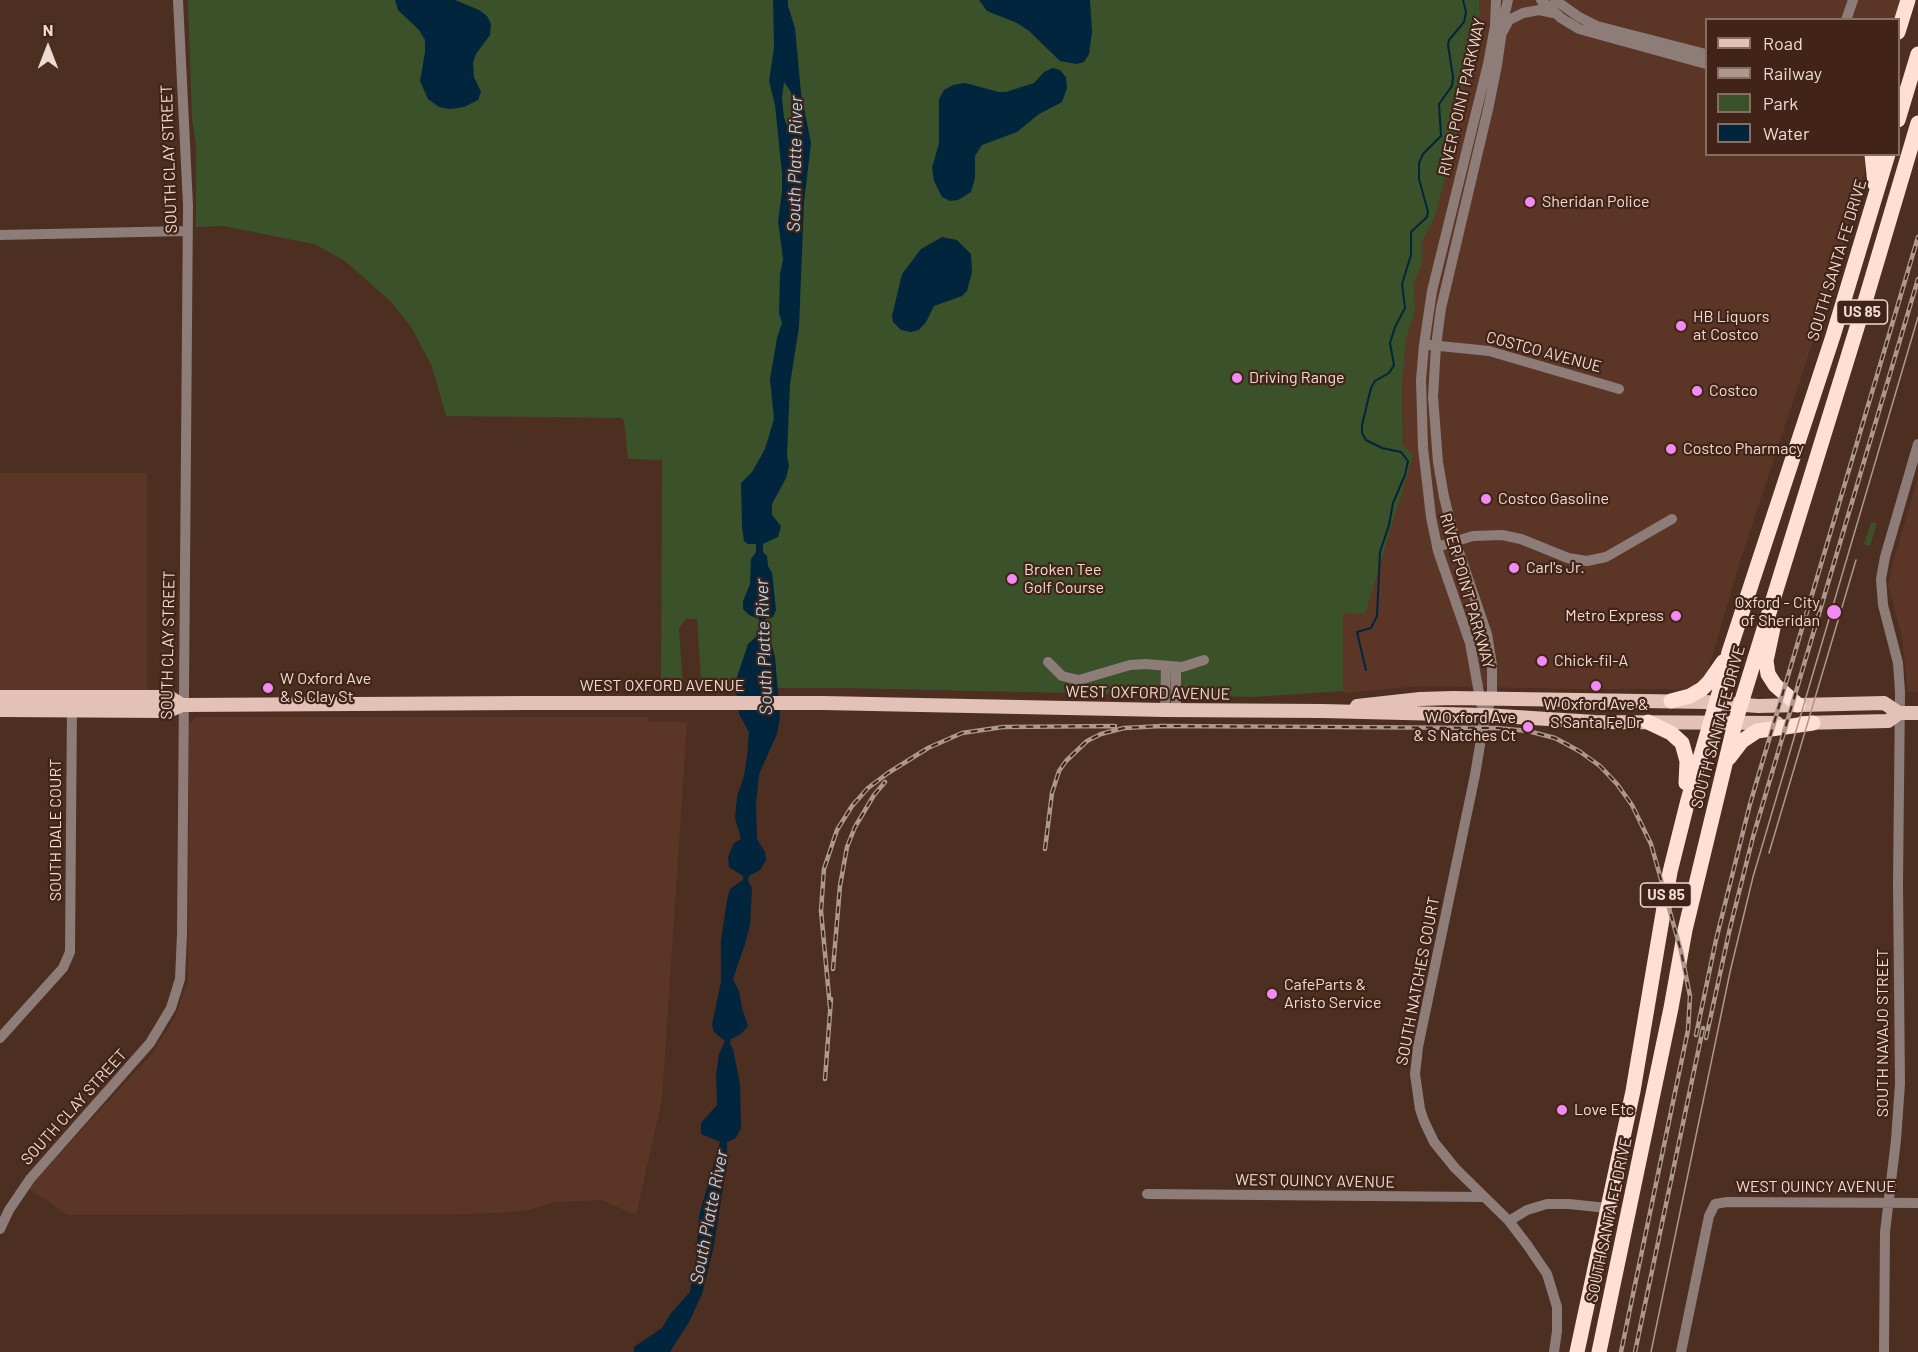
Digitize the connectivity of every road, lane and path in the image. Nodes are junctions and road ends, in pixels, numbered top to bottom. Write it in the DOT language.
graph roads {
  1 [pos="178,0"];
  2 [pos="1496,0"];
  3 [pos="1508,0"];
  4 [pos="1541,0"];
  5 [pos="1555,0"];
  6 [pos="1853,0"];
  7 [pos="1908,0"];
  8 [pos="1556,15"];
  9 [pos="1847,18"];
  10 [pos="1900,28"];
  11 [pos="1501,34"];
  12 [pos="1705,53"];
  13 [pos="1918,54"];
  14 [pos="1705,63"];
  15 [pos="1900,117"];
  16 [pos="1918,123"];
  17 [pos="1872,156"];
  18 [pos="1887,156"];
  19 [pos="1876,197"];
  20 [pos="187,231"];
  21 [pos="0,235"];
  22 [pos="1424,345"];
  23 [pos="1436,346"];
  24 [pos="1619,389"];
  25 [pos="1918,444"];
  26 [pos="1914,469"];
  27 [pos="1803,501"];
  28 [pos="1672,519"];
  29 [pos="1455,540"];
  30 [pos="1437,547"];
  31 [pos="1729,652"];
  32 [pos="1204,660"];
  33 [pos="1048,662"];
  34 [pos="1171,667"];
  35 [pos="0,697"];
  36 [pos="1485,698"];
  37 [pos="1671,701"];
  38 [pos="1717,703"];
  39 [pos="72,704"];
  40 [pos="1740,704"];
  41 [pos="182,705"];
  42 [pos="1798,705"];
  43 [pos="0,710"];
  44 [pos="1171,710"];
  45 [pos="1322,711"];
  46 [pos="1899,713"];
  47 [pos="1918,713"];
  48 [pos="1485,716"];
  49 [pos="1648,722"];
  50 [pos="1710,723"];
  51 [pos="1735,723"];
  52 [pos="1813,723"];
  53 [pos="1725,763"];
  54 [pos="1675,850"];
  55 [pos="0,1038"];
  56 [pos="1147,1194"];
  57 [pos="1484,1197"];
  58 [pos="1888,1202"];
  59 [pos="1918,1203"];
  60 [pos="1607,1208"];
  61 [pos="1509,1221"];
  62 [pos="0,1228"];
  63 [pos="1554,1352"];
  64 [pos="1577,1352"];
  65 [pos="1599,1352"];
  66 [pos="1682,1352"];
  67 [pos="1884,1352"];
  1 -- 20 [label="street, SOUTH CLAY STREET"];
  2 -- 22 [label="street, RIVER POINT PARKWAY"];
  3 -- 11 [label="street, RIVER POINT PARKWAY"];
  4 -- 8 [label="street"];
  5 -- 12 [label="street"];
  6 -- 9 [label="street"];
  7 -- 10 [label="highway"];
  8 -- 11 [label="street"];
  8 -- 14 [label="street"];
  11 -- 23 [label="street, RIVER POINT PARKWAY"];
  13 -- 15 [label="highway"];
  16 -- 27 [label="highway, SOUTH SANTA FE DRIVE / US 85"];
  17 -- 19 [label="highway"];
  18 -- 19 [label="highway, SOUTH SANTA FE DRIVE / US 85"];
  19 -- 31 [label="highway, SOUTH SANTA FE DRIVE / US 85"];
  20 -- 21 [label="street"];
  20 -- 41 [label="street, SOUTH CLAY STREET"];
  22 -- 23 [label="street, COSTCO AVENUE"];
  22 -- 30 [label="street, RIVER POINT PARKWAY"];
  23 -- 24 [label="street, COSTCO AVENUE"];
  23 -- 29 [label="street, RIVER POINT PARKWAY"];
  25 -- 26 [label="street, SOUTH NAVAJO STREET"];
  26 -- 46 [label="street, SOUTH NAVAJO STREET"];
  27 -- 40 [label="highway, SOUTH SANTA FE DRIVE / US 85"];
  27 -- 42 [label="highway"];
  28 -- 29 [label="street"];
  29 -- 30 [label="street"];
  29 -- 36 [label="street, RIVER POINT PARKWAY"];
  30 -- 36 [label="street, RIVER POINT PARKWAY"];
  31 -- 37 [label="highway"];
  31 -- 38 [label="highway, SOUTH SANTA FE DRIVE / US 85"];
  32 -- 34 [label="street"];
  33 -- 34 [label="street"];
  34 -- 44 [label="street"];
  35 -- 39 [label="main road, WEST OXFORD AVENUE"];
  36 -- 37 [label="main road, WEST OXFORD AVENUE"];
  36 -- 45 [label="main road, WEST OXFORD AVENUE"];
  36 -- 48 [label="street, RIVER POINT PARKWAY"];
  37 -- 38 [label="main road, WEST OXFORD AVENUE"];
  38 -- 40 [label="main road, WEST OXFORD AVENUE"];
  38 -- 50 [label="highway, SOUTH SANTA FE DRIVE / US 85"];
  39 -- 41 [label="main road, WEST OXFORD AVENUE"];
  39 -- 43 [label="main road, WEST OXFORD AVENUE"];
  39 -- 55 [label="street, SOUTH DALE COURT"];
  40 -- 42 [label="main road, WEST OXFORD AVENUE"];
  40 -- 51 [label="highway, SOUTH SANTA FE DRIVE / US 85"];
  41 -- 44 [label="main road, WEST OXFORD AVENUE"];
  41 -- 62 [label="street, SOUTH CLAY STREET"];
  42 -- 46 [label="main road, WEST OXFORD AVENUE"];
  44 -- 45 [label="main road, WEST OXFORD AVENUE"];
  45 -- 48 [label="main road, WEST OXFORD AVENUE"];
  46 -- 47 [label="main road, WEST OXFORD AVENUE"];
  46 -- 52 [label="main road, WEST OXFORD AVENUE"];
  46 -- 58 [label="street, SOUTH NAVAJO STREET"];
  48 -- 49 [label="main road, WEST OXFORD AVENUE"];
  48 -- 57 [label="street, SOUTH NATCHES COURT"];
  49 -- 50 [label="main road, WEST OXFORD AVENUE"];
  49 -- 54 [label="highway"];
  50 -- 51 [label="main road, WEST OXFORD AVENUE"];
  50 -- 54 [label="highway, SOUTH SANTA FE DRIVE / US 85"];
  51 -- 52 [label="main road, WEST OXFORD AVENUE"];
  51 -- 53 [label="highway, SOUTH SANTA FE DRIVE / US 85"];
  52 -- 53 [label="highway"];
  53 -- 65 [label="highway, SOUTH SANTA FE DRIVE / US 85"];
  54 -- 60 [label="highway, SOUTH SANTA FE DRIVE / US 85"];
  56 -- 57 [label="street, WEST QUINCY AVENUE"];
  57 -- 61 [label="street, SOUTH NATCHES COURT"];
  58 -- 59 [label="street, WEST QUINCY AVENUE"];
  58 -- 66 [label="street, WEST QUINCY AVENUE"];
  58 -- 67 [label="street, SOUTH NAVAJO STREET"];
  60 -- 61 [label="street"];
  60 -- 64 [label="highway, SOUTH SANTA FE DRIVE / US 85"];
  61 -- 63 [label="street"];
}
